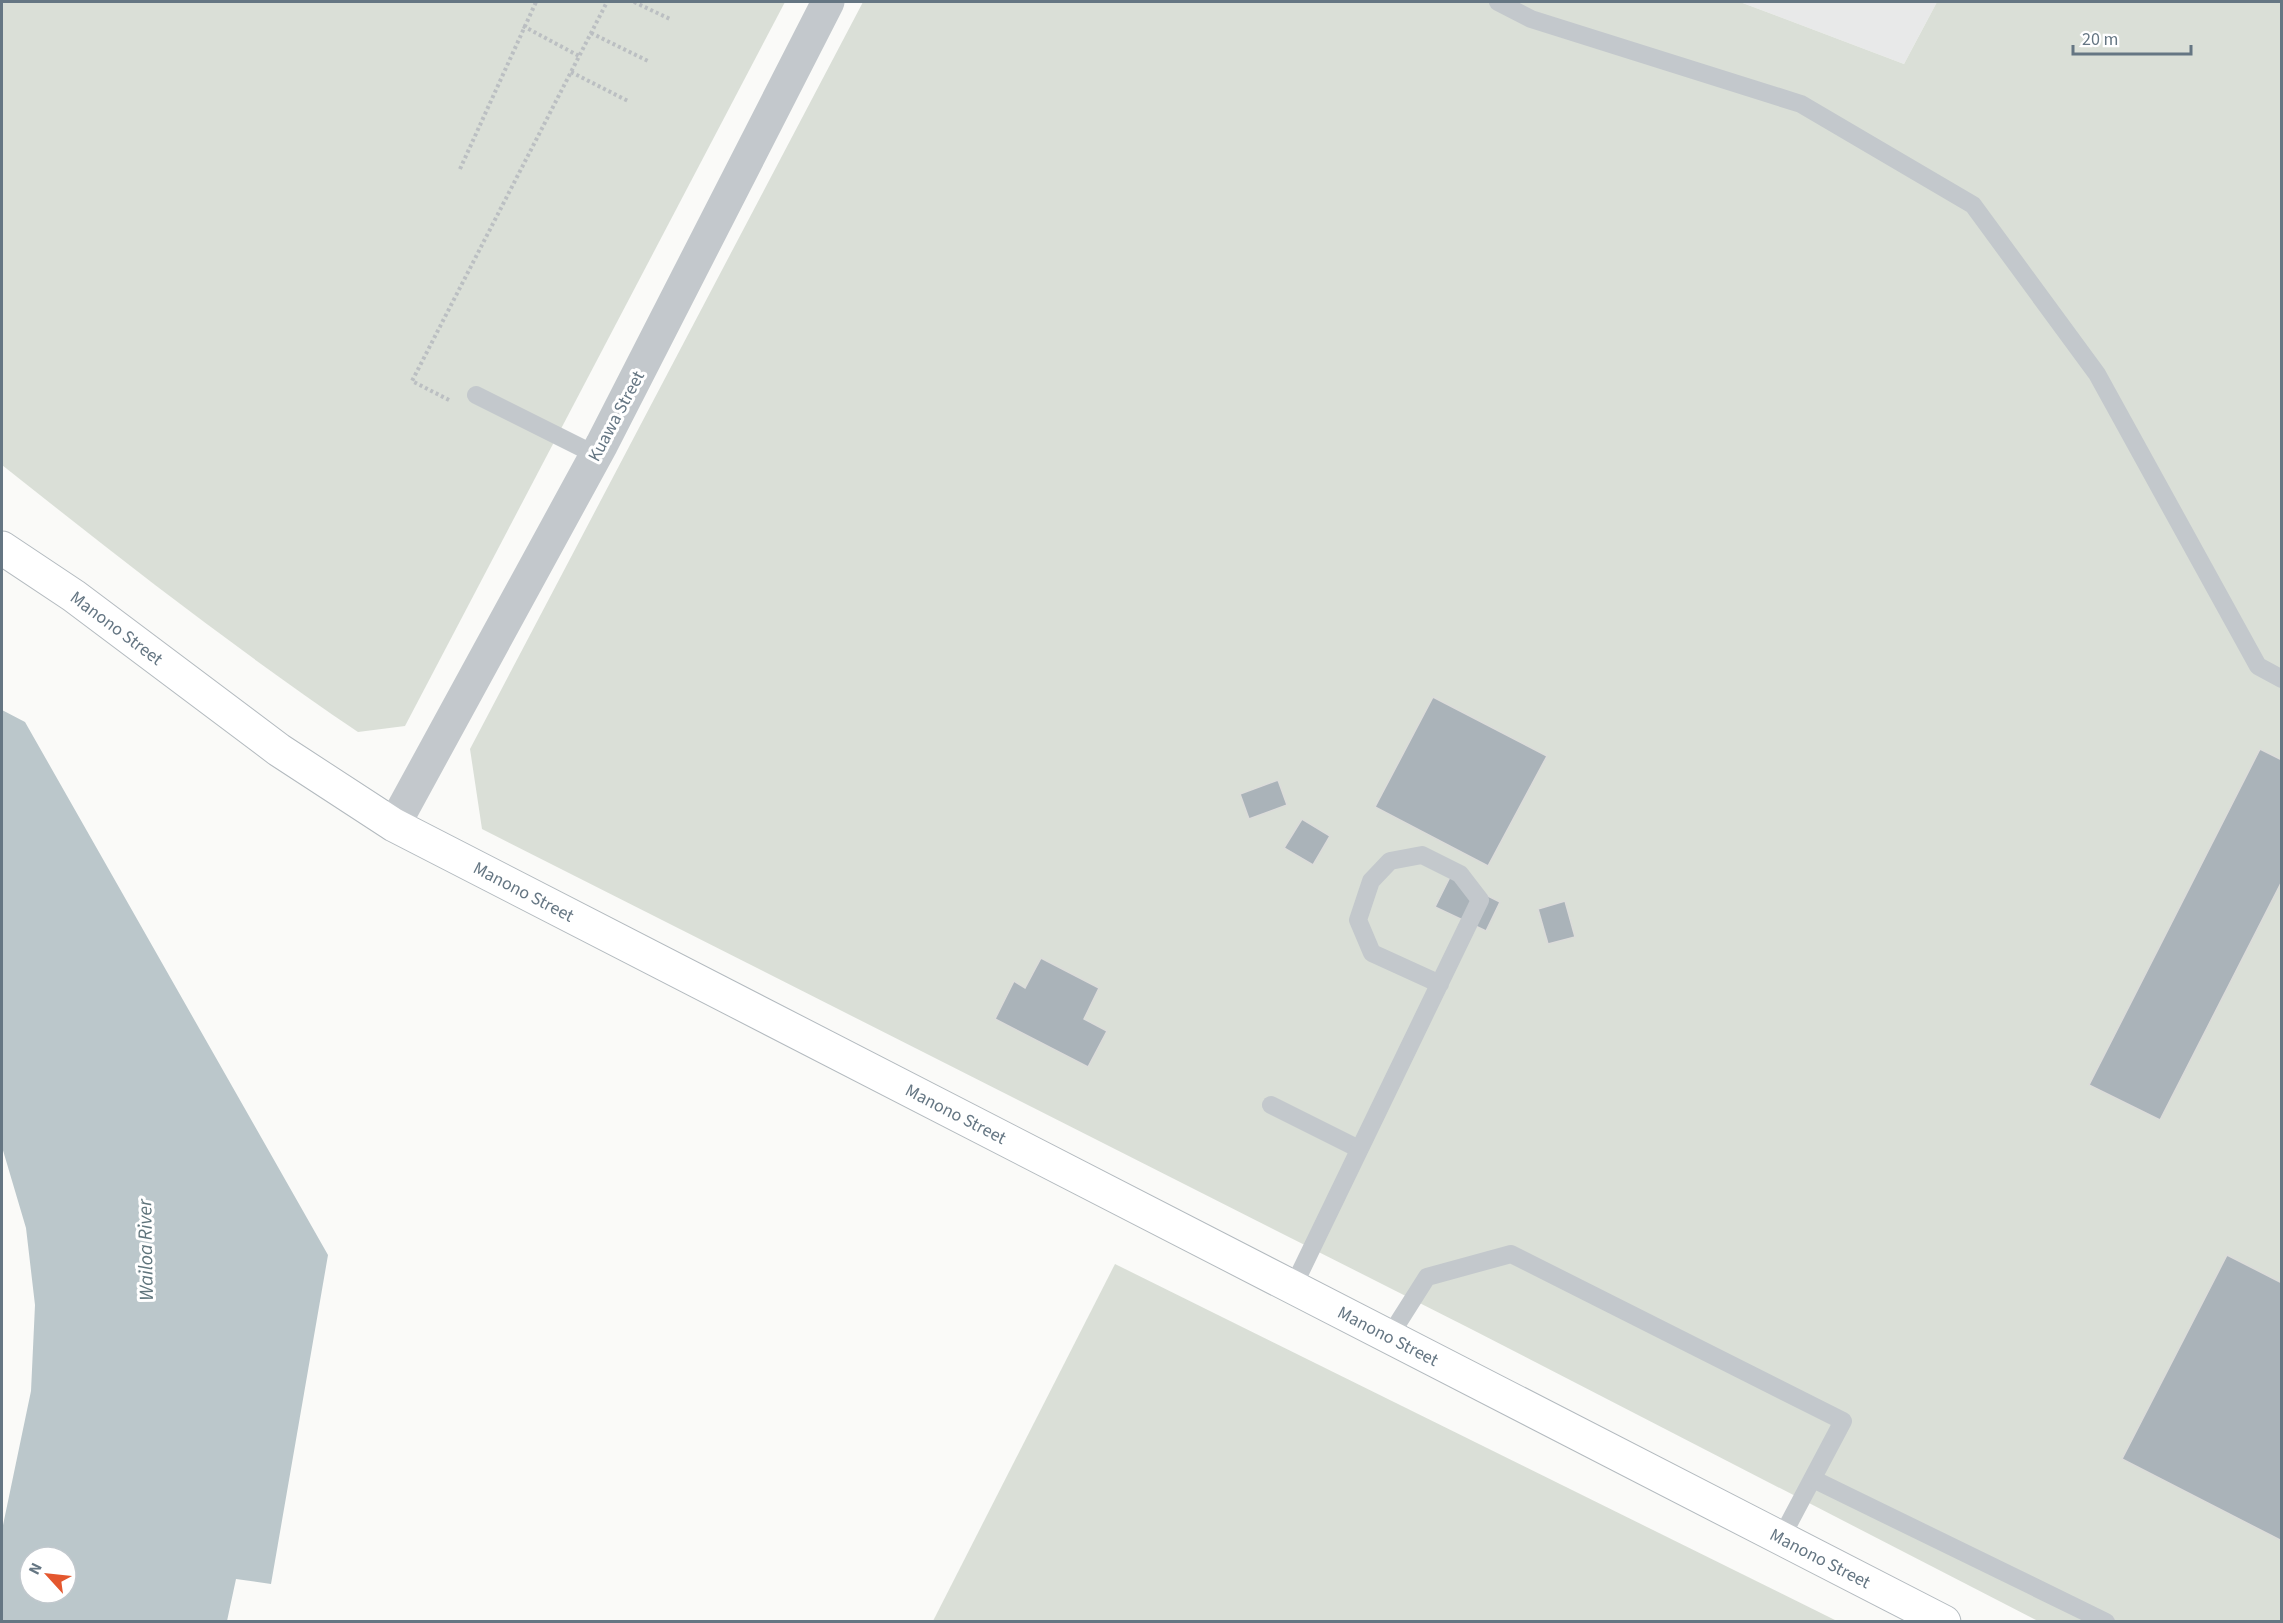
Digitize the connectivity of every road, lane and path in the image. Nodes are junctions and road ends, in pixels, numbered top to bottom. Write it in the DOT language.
graph roads {
  1 [pos="536,2"];
  2 [pos="607,2"];
  3 [pos="634,2"];
  4 [pos="828,2"];
  5 [pos="1498,2"];
  6 [pos="670,19"];
  7 [pos="523,27"];
  8 [pos="591,33"];
  9 [pos="579,56"];
  10 [pos="648,61"];
  11 [pos="571,72"];
  12 [pos="628,101"];
  13 [pos="460,169"];
  14 [pos="476,395"];
  15 [pos="455,403"];
  16 [pos="596,455"];
  17 [pos="2,548"];
  18 [pos="2282,679"];
  19 [pos="394,825"];
  20 [pos="1440,984"];
  21 [pos="1271,1105"];
  22 [pos="1359,1149"];
  23 [pos="1293,1287"];
  24 [pos="1389,1337"];
  25 [pos="1813,1479"];
  26 [pos="1781,1538"];
  27 [pos="1944,1622"];
  28 [pos="2106,1622"];
  1 -- 7 [label="path"];
  2 -- 8 [label="path"];
  3 -- 6 [label="path"];
  4 -- 16 [label="street, Kuawa Street"];
  5 -- 18 [label="lane"];
  7 -- 9 [label="path"];
  7 -- 13 [label="path"];
  8 -- 9 [label="path"];
  8 -- 10 [label="path"];
  9 -- 11 [label="path"];
  11 -- 12 [label="path"];
  11 -- 15 [label="path"];
  14 -- 16 [label="lane"];
  16 -- 19 [label="street, Kuawa Street"];
  17 -- 19 [label="street, Manono Street"];
  19 -- 23 [label="street, Manono Street"];
  20 -- 20 [label="lane"];
  20 -- 22 [label="lane"];
  21 -- 22 [label="lane"];
  22 -- 23 [label="lane"];
  23 -- 24 [label="street, Manono Street"];
  24 -- 25 [label="lane"];
  24 -- 26 [label="street, Manono Street"];
  25 -- 26 [label="lane"];
  25 -- 28 [label="lane"];
  26 -- 27 [label="street, Manono Street"];
}
